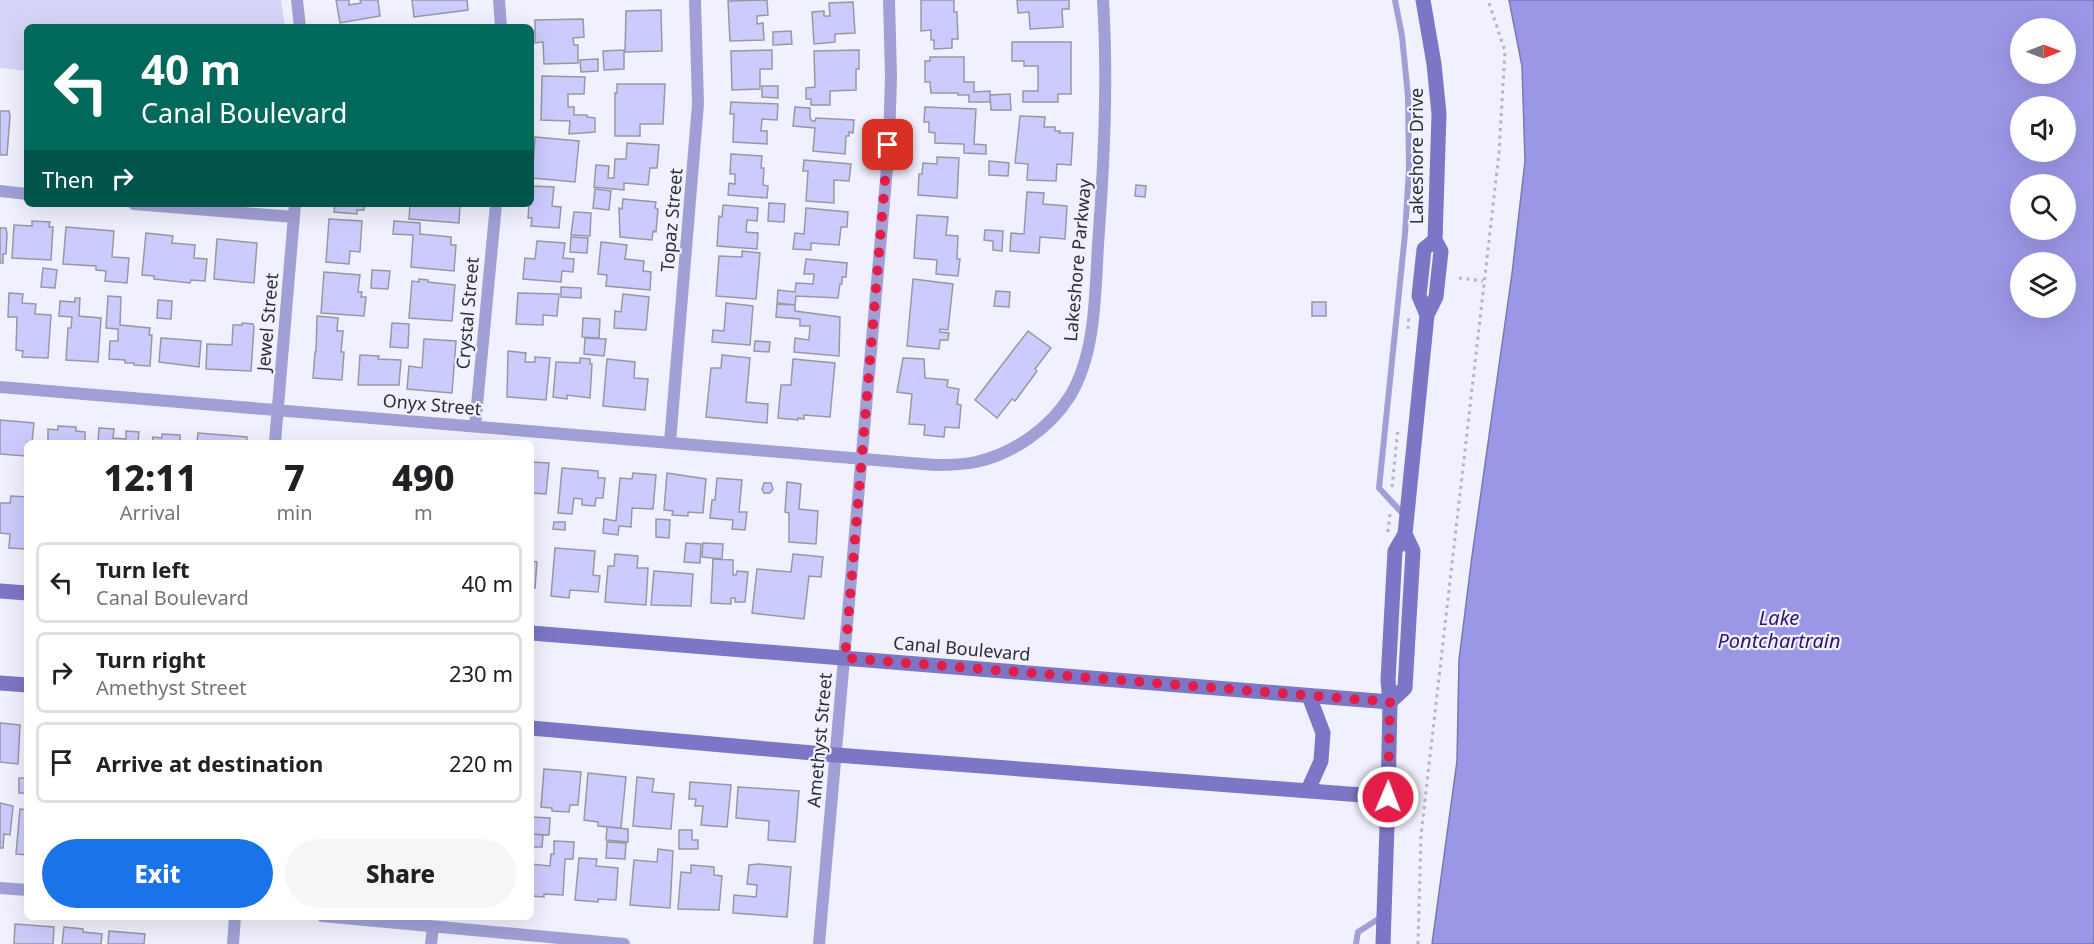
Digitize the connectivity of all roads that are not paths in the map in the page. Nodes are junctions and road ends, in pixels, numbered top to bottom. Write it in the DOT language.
graph roads {
  1 [pos="297,0"];
  2 [pos="499,0"];
  3 [pos="695,0"];
  4 [pos="889,0"];
  5 [pos="1104,0"];
  6 [pos="1395,0"];
  7 [pos="1423,0"];
  8 [pos="300,24"];
  9 [pos="501,24"];
  10 [pos="0,191"];
  11 [pos="24,194"];
  12 [pos="171,207"];
  13 [pos="295,207"];
  14 [pos="496,207"];
  15 [pos="294,217"];
  16 [pos="0,387"];
  17 [pos="278,409"];
  18 [pos="474,426"];
  19 [pos="275,440"];
  20 [pos="670,442"];
  21 [pos="861,459"];
  22 [pos="1406,517"];
  23 [pos="0,591"];
  24 [pos="24,593"];
  25 [pos="534,633"];
  26 [pos="845,658"];
  27 [pos="0,682"];
  28 [pos="24,685"];
  29 [pos="1309,696"];
  30 [pos="1390,702"];
  31 [pos="534,728"];
  32 [pos="836,755"];
  33 [pos="1308,790"];
  34 [pos="1388,797"];
  35 [pos="0,888"];
  36 [pos="24,890"];
  37 [pos="1384,916"];
  38 [pos="236,920"];
  39 [pos="362,920"];
  40 [pos="433,927"];
  41 [pos="233,944"];
  42 [pos="431,944"];
  43 [pos="624,944"];
  44 [pos="819,944"];
  45 [pos="1356,944"];
  46 [pos="1383,944"];
  1 -- 8 [label="street"];
  2 -- 9 [label="street"];
  3 -- 20 [label="street, Topaz Street"];
  4 -- 21 [label="street, Amethyst Street"];
  5 -- 21 [label="street, Lakeshore Parkway"];
  6 -- 22 [label="lane"];
  7 -- 22 [label="street, Lakeshore Drive"];
  10 -- 11 [label="street"];
  12 -- 15 [label="street"];
  13 -- 15 [label="street, Jewel Street"];
  14 -- 18 [label="street, Crystal Street"];
  15 -- 17 [label="street, Jewel Street"];
  16 -- 17 [label="street, Onyx Street"];
  17 -- 18 [label="street, Onyx Street"];
  17 -- 19 [label="street, Jewel Street"];
  18 -- 20 [label="street, Onyx Street"];
  20 -- 21 [label="street, Onyx Street"];
  21 -- 26 [label="street, Amethyst Street"];
  22 -- 30 [label="street, Lakeshore Drive"];
  23 -- 24 [label="street"];
  25 -- 26 [label="street, Canal Boulevard"];
  26 -- 29 [label="street, Canal Boulevard"];
  26 -- 32 [label="street, Amethyst Street"];
  27 -- 28 [label="street"];
  29 -- 30 [label="street, Canal Boulevard"];
  29 -- 33 [label="street"];
  30 -- 34 [label="street, Lakeshore Drive"];
  31 -- 32 [label="street"];
  32 -- 33 [label="street"];
  32 -- 44 [label="street, Amethyst Street"];
  33 -- 34 [label="street"];
  34 -- 37 [label="street, Lakeshore Drive"];
  35 -- 36 [label="street"];
  37 -- 45 [label="lane"];
  37 -- 46 [label="street, Lakeshore Drive"];
  38 -- 41 [label="street"];
  39 -- 40 [label="street"];
  40 -- 42 [label="street"];
  40 -- 43 [label="street"];
}
